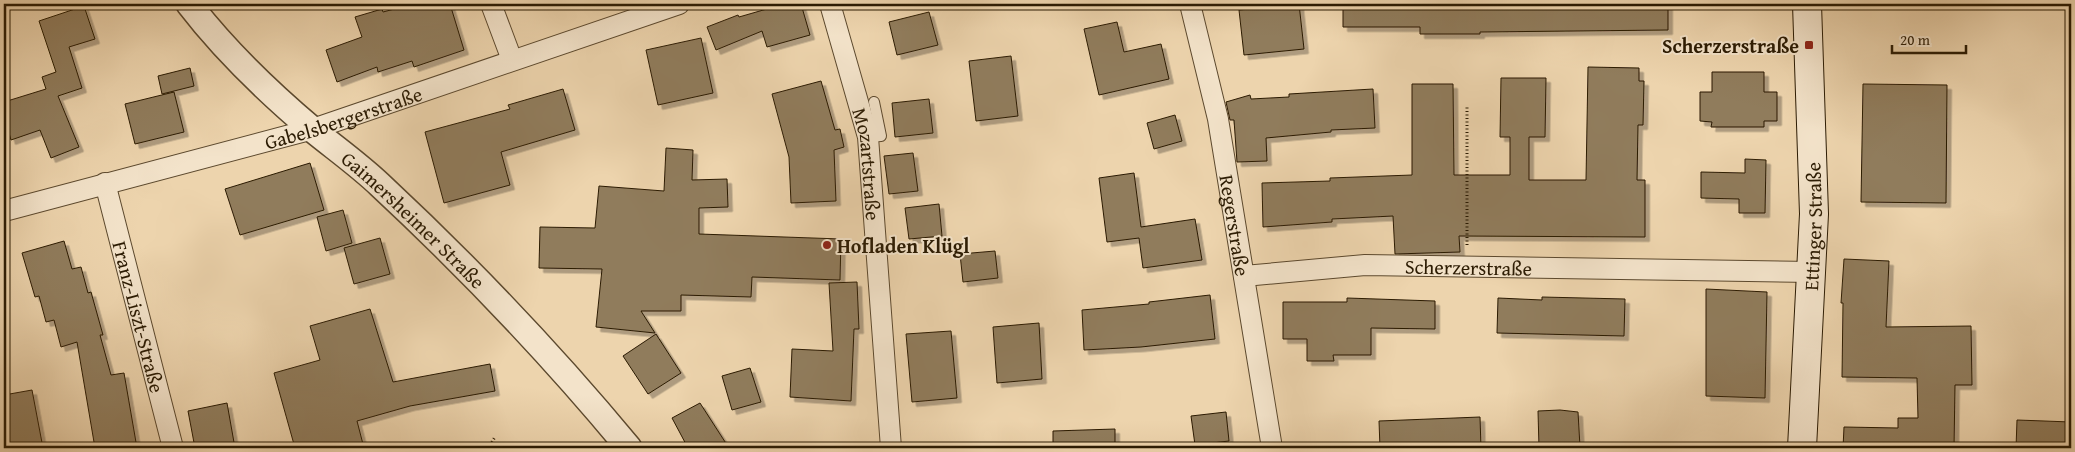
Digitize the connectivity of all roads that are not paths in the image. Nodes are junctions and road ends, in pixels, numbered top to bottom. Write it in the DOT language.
graph roads {
  1 [pos="189,4"];
  2 [pos="491,4"];
  3 [pos="678,4"];
  4 [pos="830,4"];
  5 [pos="1190,4"];
  6 [pos="1807,4"];
  7 [pos="512,60"];
  8 [pos="874,102"];
  9 [pos="313,129"];
  10 [pos="868,137"];
  11 [pos="104,183"];
  12 [pos="4,211"];
  13 [pos="1812,272"];
  14 [pos="1244,276"];
  15 [pos="173,448"];
  16 [pos="629,448"];
  17 [pos="891,448"];
  18 [pos="1272,448"];
  19 [pos="1802,448"];
  1 -- 9 [label="street, Gaimersheimer Straße"];
  2 -- 7 [label="street"];
  3 -- 7 [label="street, Gabelsbergerstraße"];
  4 -- 10 [label="street, Mozartstraße"];
  5 -- 14 [label="street, Regerstraße"];
  6 -- 13 [label="main road, Ettinger Straße"];
  7 -- 9 [label="street, Gabelsbergerstraße"];
  8 -- 10 [label="lane"];
  9 -- 11 [label="street, Gabelsbergerstraße"];
  9 -- 16 [label="street, Gaimersheimer Straße"];
  10 -- 17 [label="street, Mozartstraße"];
  11 -- 12 [label="street, Gabelsbergerstraße"];
  11 -- 15 [label="street, Franz-Liszt-Straße"];
  13 -- 14 [label="street, Scherzerstraße"];
  13 -- 19 [label="main road, Ettinger Straße"];
  14 -- 18 [label="street, Regerstraße"];
}
